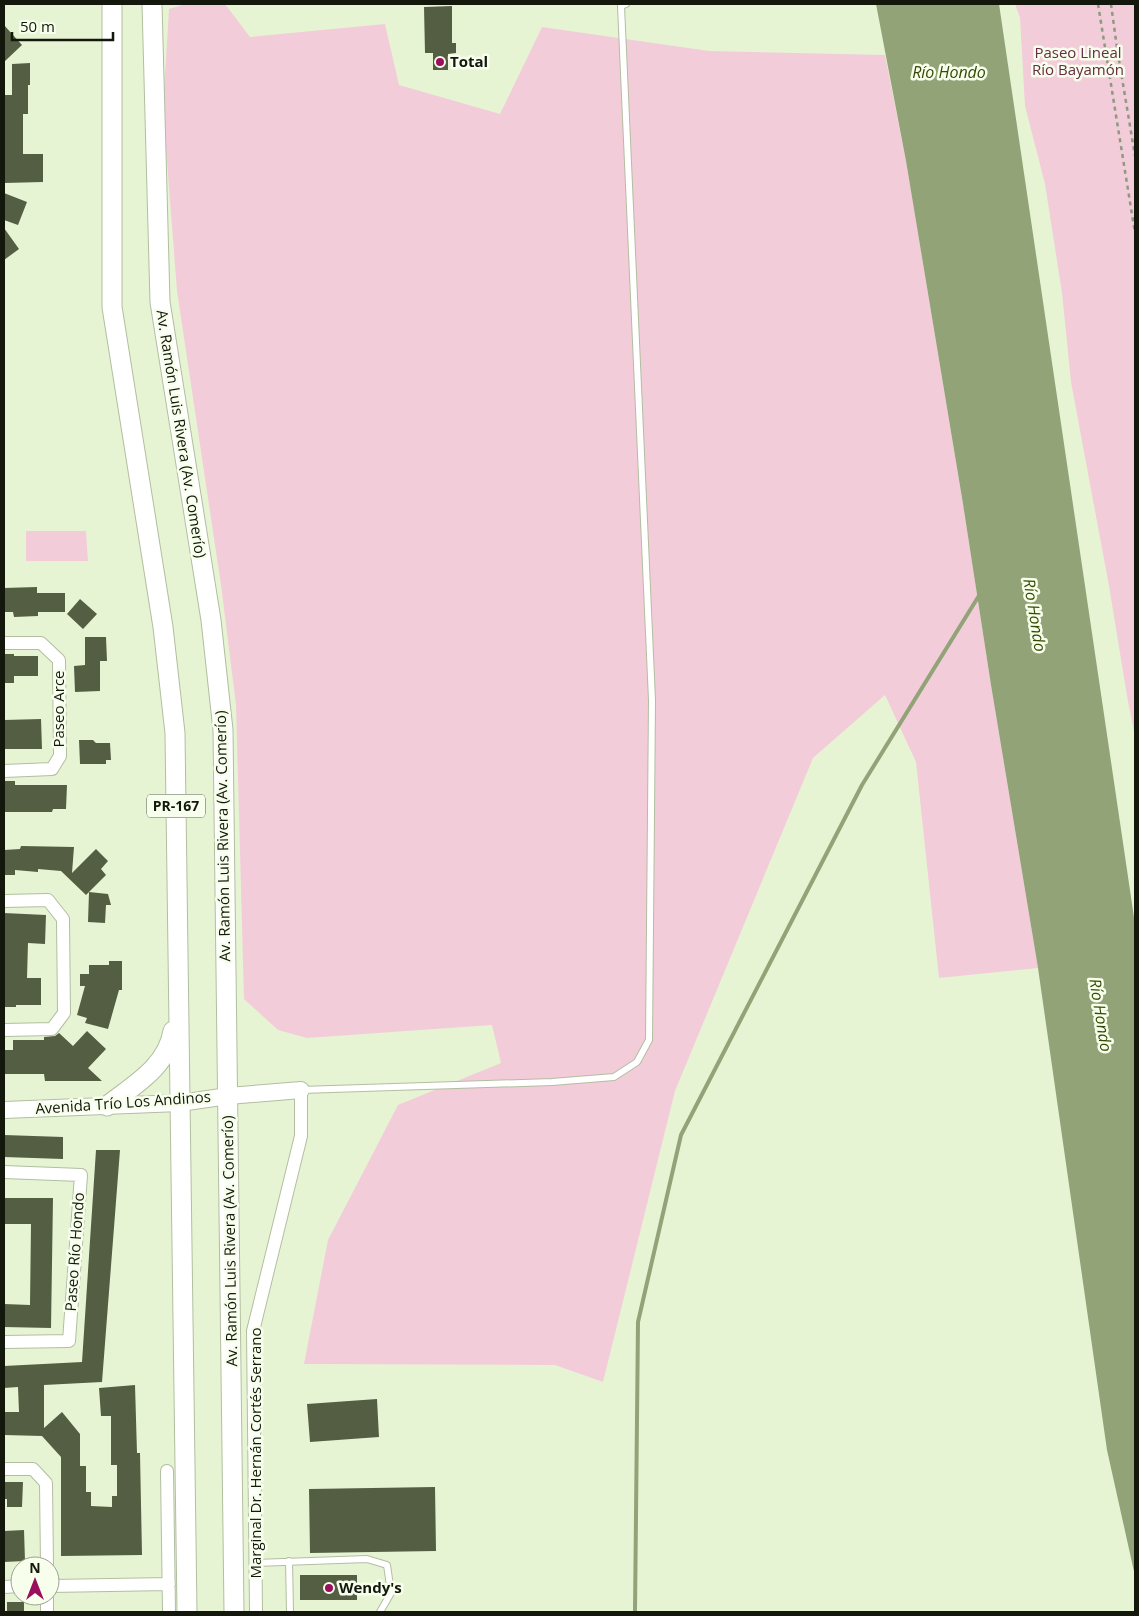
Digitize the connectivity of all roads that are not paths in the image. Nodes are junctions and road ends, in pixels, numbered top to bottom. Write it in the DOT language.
graph roads {
  1 [pos="98,4"];
  2 [pos="112,4"];
  3 [pos="626,4"];
  4 [pos="154,9"];
  5 [pos="112,71"];
  6 [pos="4,643"];
  7 [pos="4,771"];
  8 [pos="4,900"];
  9 [pos="179,1000"];
  10 [pos="4,1030"];
  11 [pos="302,1090"];
  12 [pos="228,1096"];
  13 [pos="180,1102"];
  14 [pos="107,1106"];
  15 [pos="4,1110"];
  16 [pos="4,1172"];
  17 [pos="4,1342"];
  18 [pos="4,1469"];
  19 [pos="167,1471"];
  20 [pos="47,1556"];
  21 [pos="289,1561"];
  22 [pos="256,1563"];
  23 [pos="169,1584"];
  24 [pos="60,1586"];
  25 [pos="169,1612"];
  26 [pos="187,1612"];
  27 [pos="234,1612"];
  28 [pos="256,1612"];
  29 [pos="290,1612"];
  30 [pos="380,1612"];
  1 -- 5 [label="main road"];
  2 -- 5 [label="main road, PR-167"];
  3 -- 11 [label="lane"];
  4 -- 12 [label="main road, Av. Ramón Luis Rivera (Av. Comerío) / PR-167"];
  5 -- 9 [label="main road, PR-167"];
  6 -- 7 [label="street, Paseo Arce"];
  8 -- 10 [label="street"];
  9 -- 13 [label="main road, PR-167"];
  9 -- 14 [label="main road"];
  11 -- 12 [label="street, Avenida Trío Los Andinos"];
  11 -- 22 [label="street, Marginal Dr. Hernán Cortés Serrano"];
  12 -- 13 [label="street, Avenida Trío Los Andinos"];
  12 -- 27 [label="main road, Av. Ramón Luis Rivera (Av. Comerío) / PR-167"];
  13 -- 14 [label="street, Avenida Trío Los Andinos"];
  13 -- 26 [label="main road, PR-167"];
  14 -- 15 [label="street, Avenida Trío Los Andinos"];
  16 -- 17 [label="street, Paseo Río Hondo"];
  18 -- 20 [label="street"];
  19 -- 23 [label="street"];
  21 -- 22 [label="lane"];
  21 -- 29 [label="lane"];
  21 -- 30 [label="lane"];
  22 -- 28 [label="street, Marginal Dr. Hernán Cortés Serrano"];
  23 -- 24 [label="street"];
  23 -- 25 [label="street"];
}
